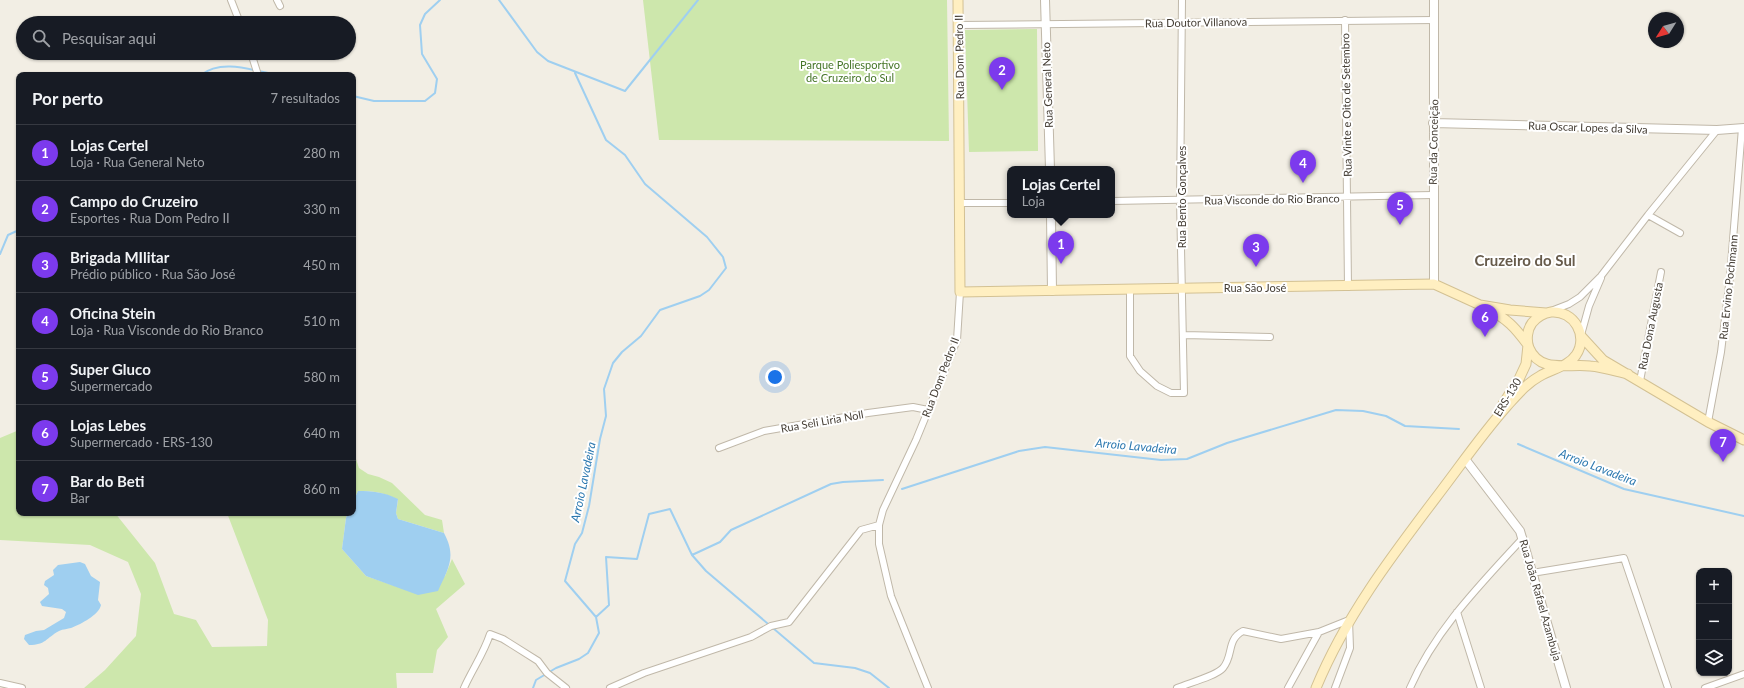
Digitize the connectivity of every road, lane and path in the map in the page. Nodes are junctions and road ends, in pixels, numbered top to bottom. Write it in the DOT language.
graph roads {
  1 [pos="231,0"];
  2 [pos="958,0"];
  3 [pos="1045,0"];
  4 [pos="1182,0"];
  5 [pos="1434,0"];
  6 [pos="237,16"];
  7 [pos="1345,20"];
  8 [pos="1434,20"];
  9 [pos="1182,22"];
  10 [pos="1045,23"];
  11 [pos="959,25"];
  12 [pos="254,60"];
  13 [pos="257,72"];
  14 [pos="1432,123"];
  15 [pos="1743,128"];
  16 [pos="1717,130"];
  17 [pos="1050,166"];
  18 [pos="1433,195"];
  19 [pos="1347,198"];
  20 [pos="1180,200"];
  21 [pos="1115,201"];
  22 [pos="960,203"];
  23 [pos="1007,203"];
  24 [pos="1648,215"];
  25 [pos="1051,218"];
  26 [pos="1680,233"];
  27 [pos="1661,272"];
  28 [pos="1602,276"];
  29 [pos="1434,284"];
  30 [pos="1348,287"];
  31 [pos="1183,288"];
  32 [pos="1130,289"];
  33 [pos="1052,290"];
  34 [pos="960,292"];
  35 [pos="1480,305"];
  36 [pos="1546,313"];
  37 [pos="1184,335"];
  38 [pos="1581,336"];
  39 [pos="1270,337"];
  40 [pos="1528,345"];
  41 [pos="1559,366"];
  42 [pos="1628,374"];
  43 [pos="1640,381"];
  44 [pos="928,410"];
  45 [pos="1708,422"];
  46 [pos="1491,424"];
  47 [pos="1744,440"];
  48 [pos="719,448"];
  49 [pos="1465,459"];
  50 [pos="879,525"];
  51 [pos="1523,538"];
  52 [pos="1532,573"];
  53 [pos="1457,612"];
  54 [pos="1349,620"];
  55 [pos="1319,632"];
  56 [pos="1744,674"];
  57 [pos="0,683"];
  58 [pos="22,688"];
  59 [pos="464,688"];
  60 [pos="566,688"];
  61 [pos="610,688"];
  62 [pos="928,688"];
  63 [pos="1178,688"];
  64 [pos="1288,688"];
  65 [pos="1316,688"];
  66 [pos="1335,688"];
  67 [pos="1410,688"];
  68 [pos="1481,688"];
  69 [pos="1566,688"];
  70 [pos="1668,688"];
  71 [pos="1705,688"];
  1 -- 6 [label="street"];
  2 -- 11 [label="main road, Rua Dom Pedro II"];
  3 -- 10 [label="street, Rua General Neto"];
  4 -- 9 [label="street, Rua Bento Gonçalves"];
  5 -- 8 [label="street, Rua da Conceição"];
  7 -- 8 [label="street, Rua Doutor Villanova"];
  7 -- 9 [label="street, Rua Doutor Villanova"];
  7 -- 19 [label="street, Rua Vinte e Oito de Setembro"];
  8 -- 14 [label="street, Rua da Conceição"];
  9 -- 10 [label="street, Rua Doutor Villanova"];
  9 -- 20 [label="street, Rua Bento Gonçalves"];
  10 -- 11 [label="street, Rua Doutor Villanova"];
  10 -- 17 [label="street, Rua General Neto"];
  11 -- 22 [label="main road, Rua Dom Pedro II"];
  12 -- 13 [label="street"];
  14 -- 16 [label="street, Rua Oscar Lopes da Silva"];
  14 -- 18 [label="street, Rua da Conceição"];
  15 -- 16 [label="street, Rua Oscar Lopes da Silva"];
  15 -- 45 [label="street, Rua Ervino Pochmann"];
  16 -- 24 [label="street"];
  18 -- 19 [label="street, Rua Visconde do Rio Branco"];
  18 -- 29 [label="street, Rua da Conceição"];
  19 -- 20 [label="street, Rua Visconde do Rio Branco"];
  19 -- 30 [label="street, Rua Vinte e Oito de Setembro"];
  20 -- 21 [label="street, Rua Visconde do Rio Branco"];
  20 -- 31 [label="street, Rua Bento Gonçalves"];
  22 -- 23 [label="street"];
  22 -- 34 [label="main road, Rua Dom Pedro II"];
  24 -- 26 [label="street"];
  24 -- 28 [label="street"];
  25 -- 33 [label="street"];
  27 -- 43 [label="street, Rua Dona Augusta"];
  28 -- 36 [label="street"];
  28 -- 38 [label="street"];
  29 -- 30 [label="main road, Rua São José"];
  29 -- 35 [label="main road, Rua São José"];
  30 -- 31 [label="main road, Rua São José"];
  31 -- 32 [label="main road, Rua São José"];
  31 -- 37 [label="street, Rua Bento Gonçalves"];
  32 -- 33 [label="main road, Rua São José"];
  32 -- 37 [label="street, Rua Bento Gonçalves"];
  33 -- 34 [label="main road, Rua São José"];
  34 -- 44 [label="street, Rua Dom Pedro II"];
  35 -- 36 [label="main road, Rua São José"];
  35 -- 40 [label="main road"];
  36 -- 38 [label="main road"];
  36 -- 40 [label="main road"];
  37 -- 39 [label="street"];
  38 -- 41 [label="main road"];
  38 -- 42 [label="main road"];
  40 -- 41 [label="main road"];
  40 -- 46 [label="main road, ERS-130"];
  41 -- 42 [label="main road"];
  41 -- 46 [label="main road, ERS-130"];
  42 -- 43 [label="main road"];
  43 -- 45 [label="main road"];
  44 -- 48 [label="street, Rua Seli Liria Noll"];
  44 -- 50 [label="street, Rua Dom Pedro II"];
  45 -- 47 [label="main road"];
  46 -- 49 [label="main road, ERS-130"];
  49 -- 51 [label="street, Rua João Rafael Azambuja"];
  49 -- 54 [label="main road, ERS-130"];
  50 -- 61 [label="street"];
  50 -- 62 [label="street, Rua Dom Pedro II"];
  51 -- 52 [label="street, Rua João Rafael Azambuja"];
  51 -- 53 [label="street"];
  52 -- 69 [label="street, Rua João Rafael Azambuja"];
  52 -- 70 [label="street"];
  53 -- 67 [label="street"];
  53 -- 68 [label="street"];
  54 -- 55 [label="street"];
  54 -- 65 [label="main road, ERS-130"];
  54 -- 66 [label="street"];
  55 -- 63 [label="street"];
  55 -- 64 [label="street"];
  56 -- 71 [label="street"];
  57 -- 58 [label="street"];
  59 -- 60 [label="street"];
}
